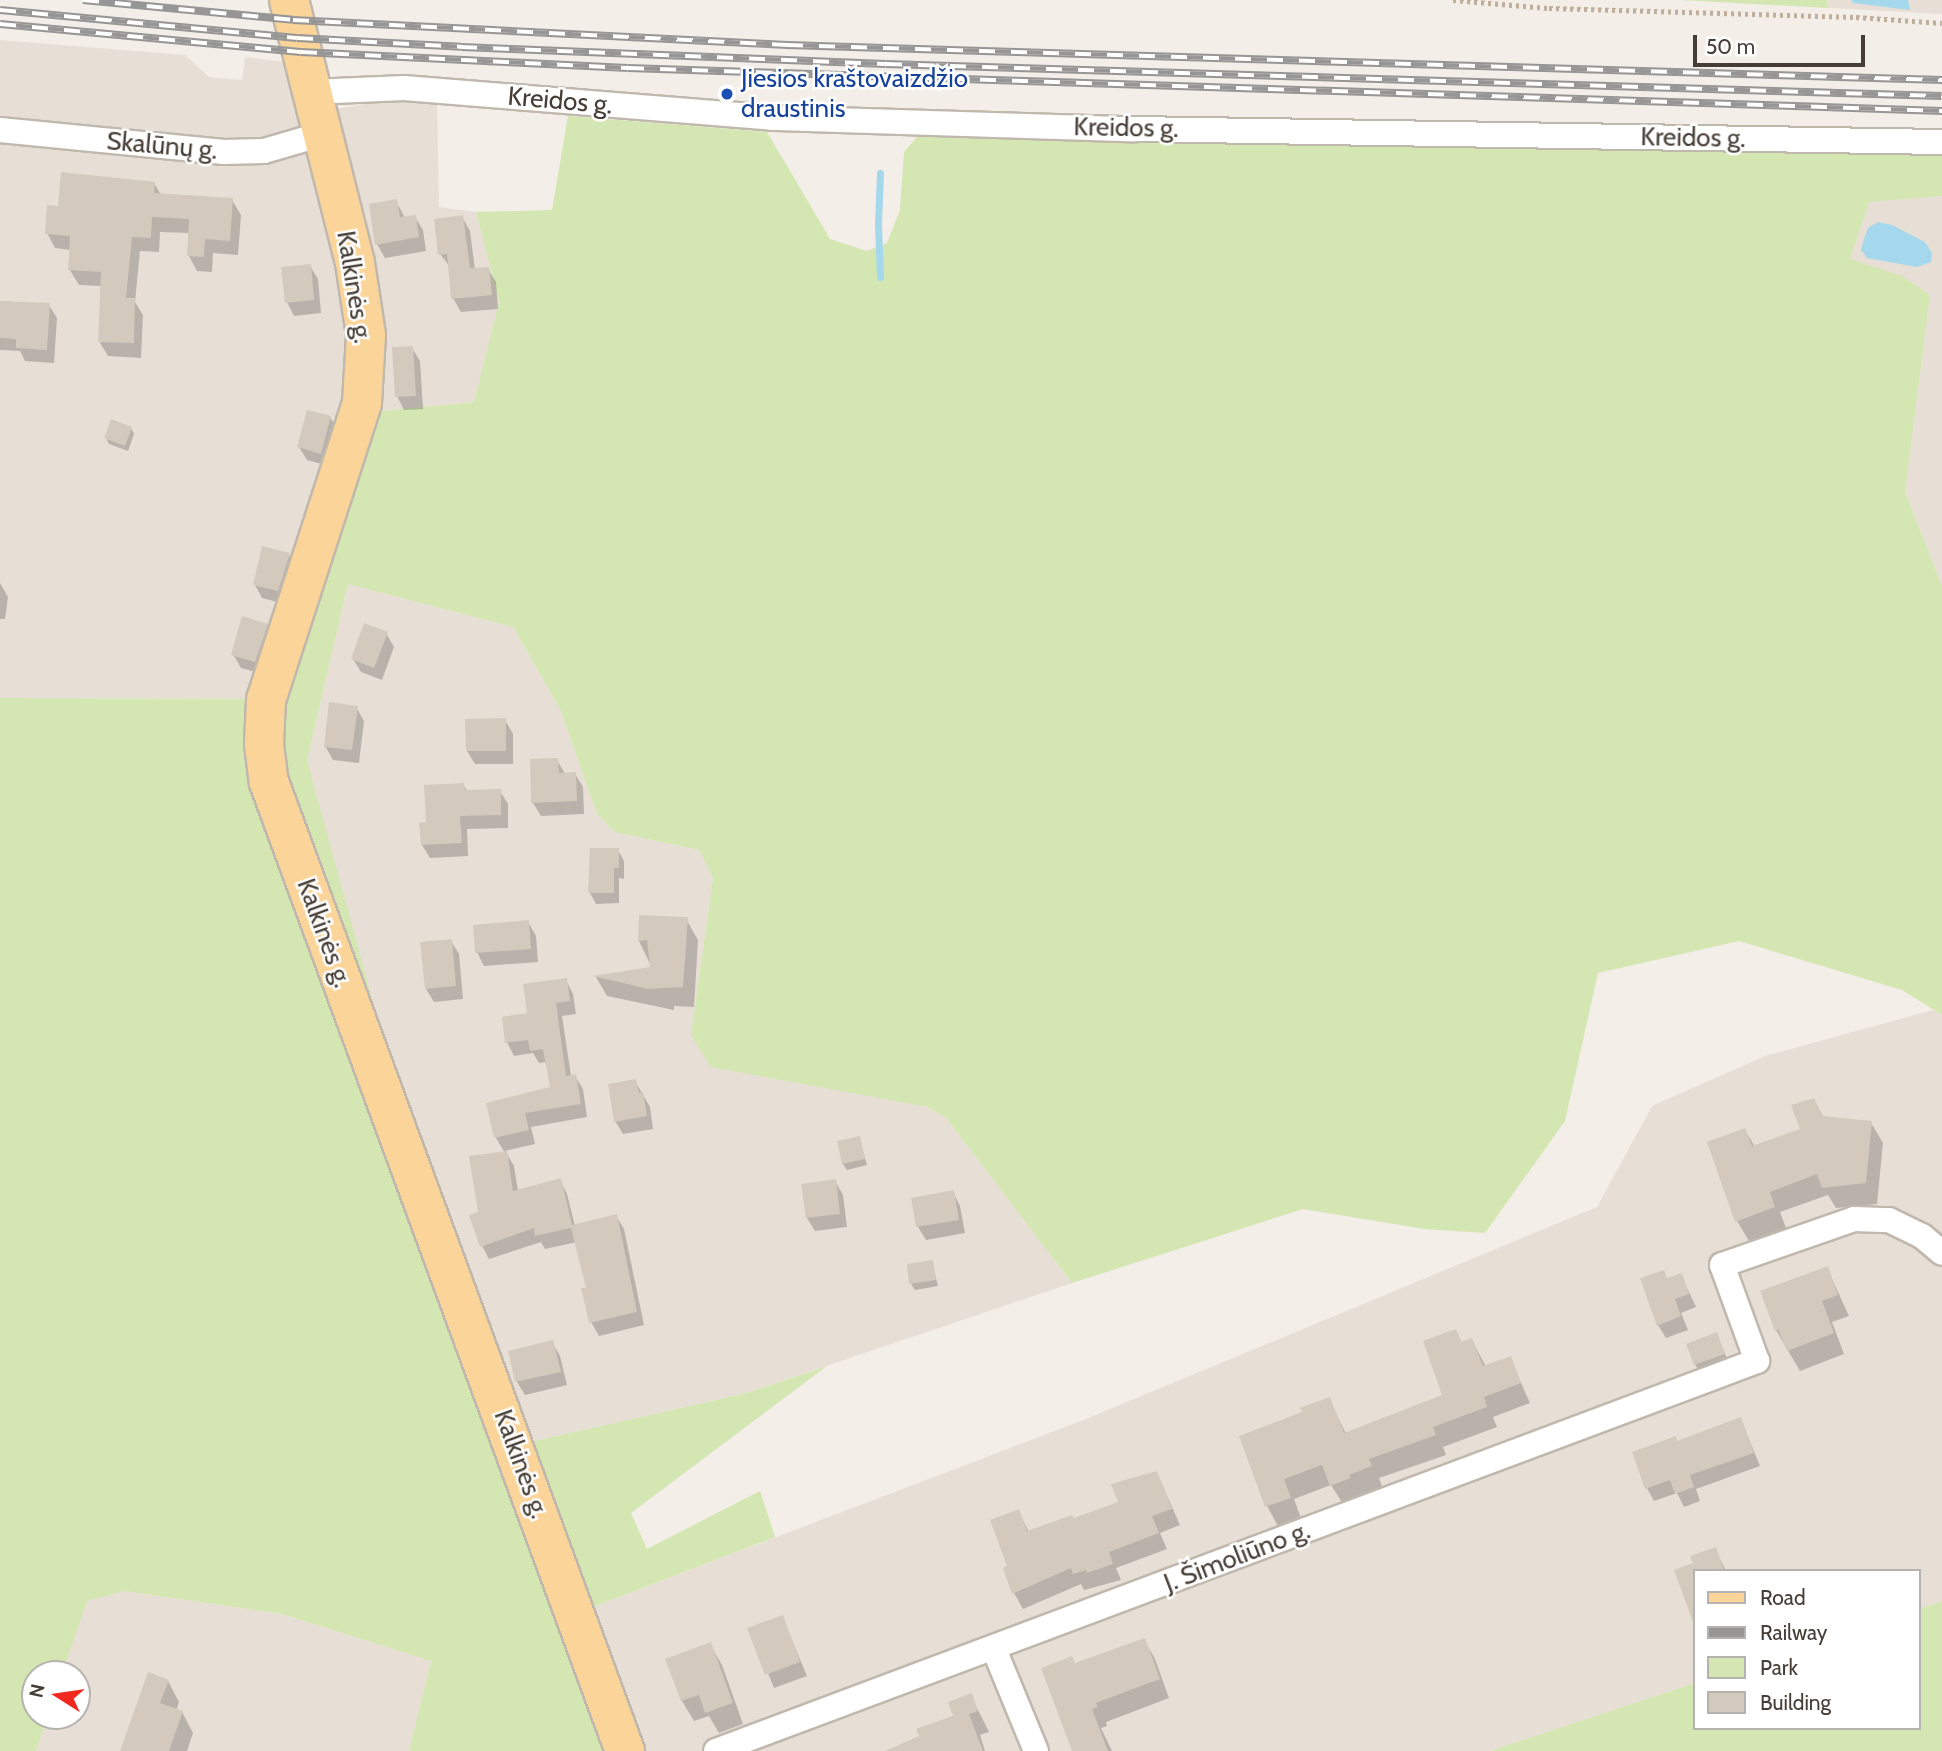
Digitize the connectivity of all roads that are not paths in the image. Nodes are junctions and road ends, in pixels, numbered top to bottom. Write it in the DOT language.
graph roads {
  1 [pos="289,0"];
  2 [pos="311,92"];
  3 [pos="0,130"];
  4 [pos="323,134"];
  5 [pos="1942,142"];
  6 [pos="1942,1253"];
  7 [pos="994,1649"];
  8 [pos="625,1751"];
  9 [pos="716,1751"];
  10 [pos="1036,1751"];
  1 -- 2 [label="main road, Kalkinės g."];
  2 -- 4 [label="main road, Kalkinės g."];
  2 -- 5 [label="street, Kreidos g."];
  3 -- 4 [label="street, Skalūnų g."];
  4 -- 8 [label="main road, Kalkinės g."];
  6 -- 7 [label="street, J. Šimoliūno g."];
  7 -- 9 [label="street, J. Šimoliūno g."];
  7 -- 10 [label="street"];
}
